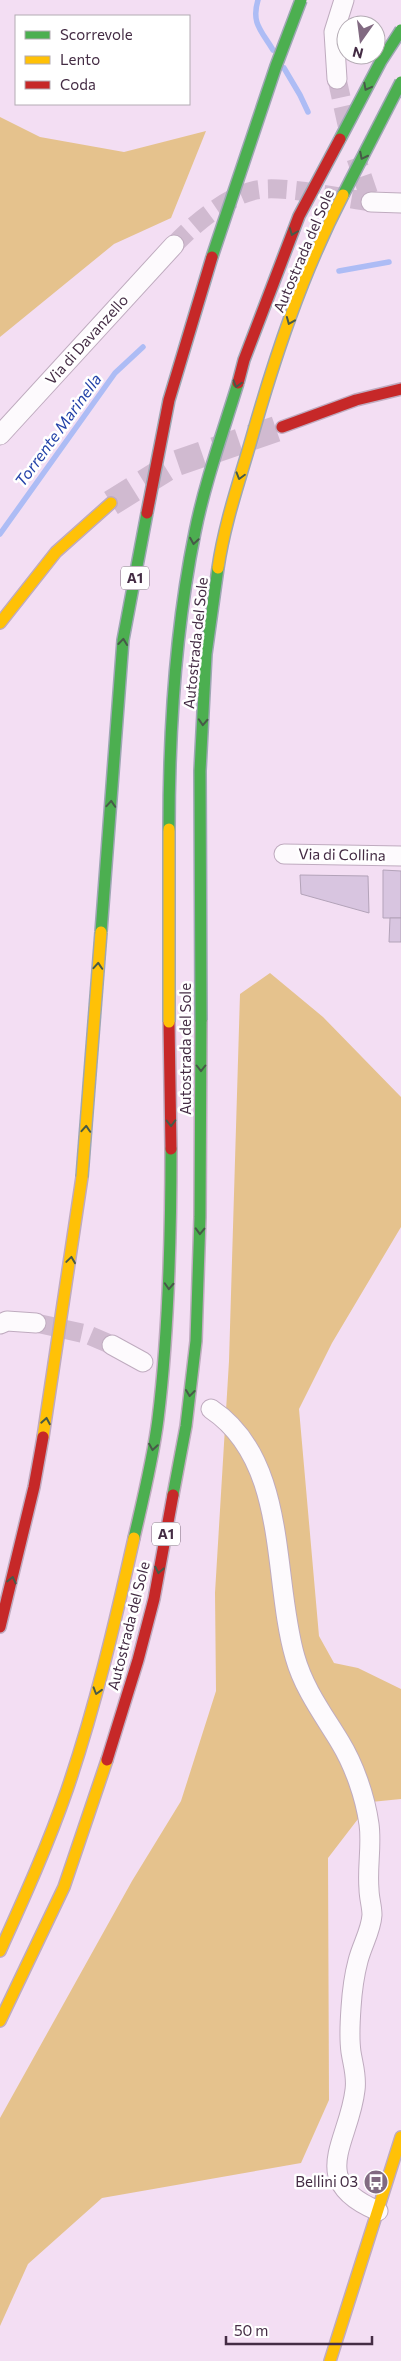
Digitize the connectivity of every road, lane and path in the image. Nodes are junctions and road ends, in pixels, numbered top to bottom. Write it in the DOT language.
graph roads {
  1 [pos="301,0"];
  2 [pos="344,0"];
  3 [pos="401,30"];
  4 [pos="337,79"];
  5 [pos="401,82"];
  6 [pos="371,202"];
  7 [pos="401,203"];
  8 [pos="174,245"];
  9 [pos="401,389"];
  10 [pos="282,427"];
  11 [pos="0,436"];
  12 [pos="111,503"];
  13 [pos="0,623"];
  14 [pos="284,854"];
  15 [pos="401,856"];
  16 [pos="36,1323"];
  17 [pos="0,1324"];
  18 [pos="112,1345"];
  19 [pos="143,1362"];
  20 [pos="211,1409"];
  21 [pos="0,1627"];
  22 [pos="0,1951"];
  23 [pos="0,2021"];
  24 [pos="401,2137"];
  25 [pos="378,2211"];
  26 [pos="330,2361"];
  21 -- 1 [label="main road, A1, one-way, bridge"];
  2 -- 4 [label="street"];
  3 -- 22 [label="main road, Autostrada del Sole / A1, one-way, bridge"];
  5 -- 23 [label="main road, Autostrada del Sole / A1, one-way, bridge"];
  6 -- 7 [label="street"];
  8 -- 11 [label="street, Via di Davanzello"];
  9 -- 10 [label="main road"];
  12 -- 13 [label="main road"];
  14 -- 15 [label="street, Via di Collina"];
  16 -- 17 [label="street"];
  18 -- 19 [label="street"];
  20 -- 25 [label="street"];
  24 -- 25 [label="main road"];
  25 -- 26 [label="main road"];
}
